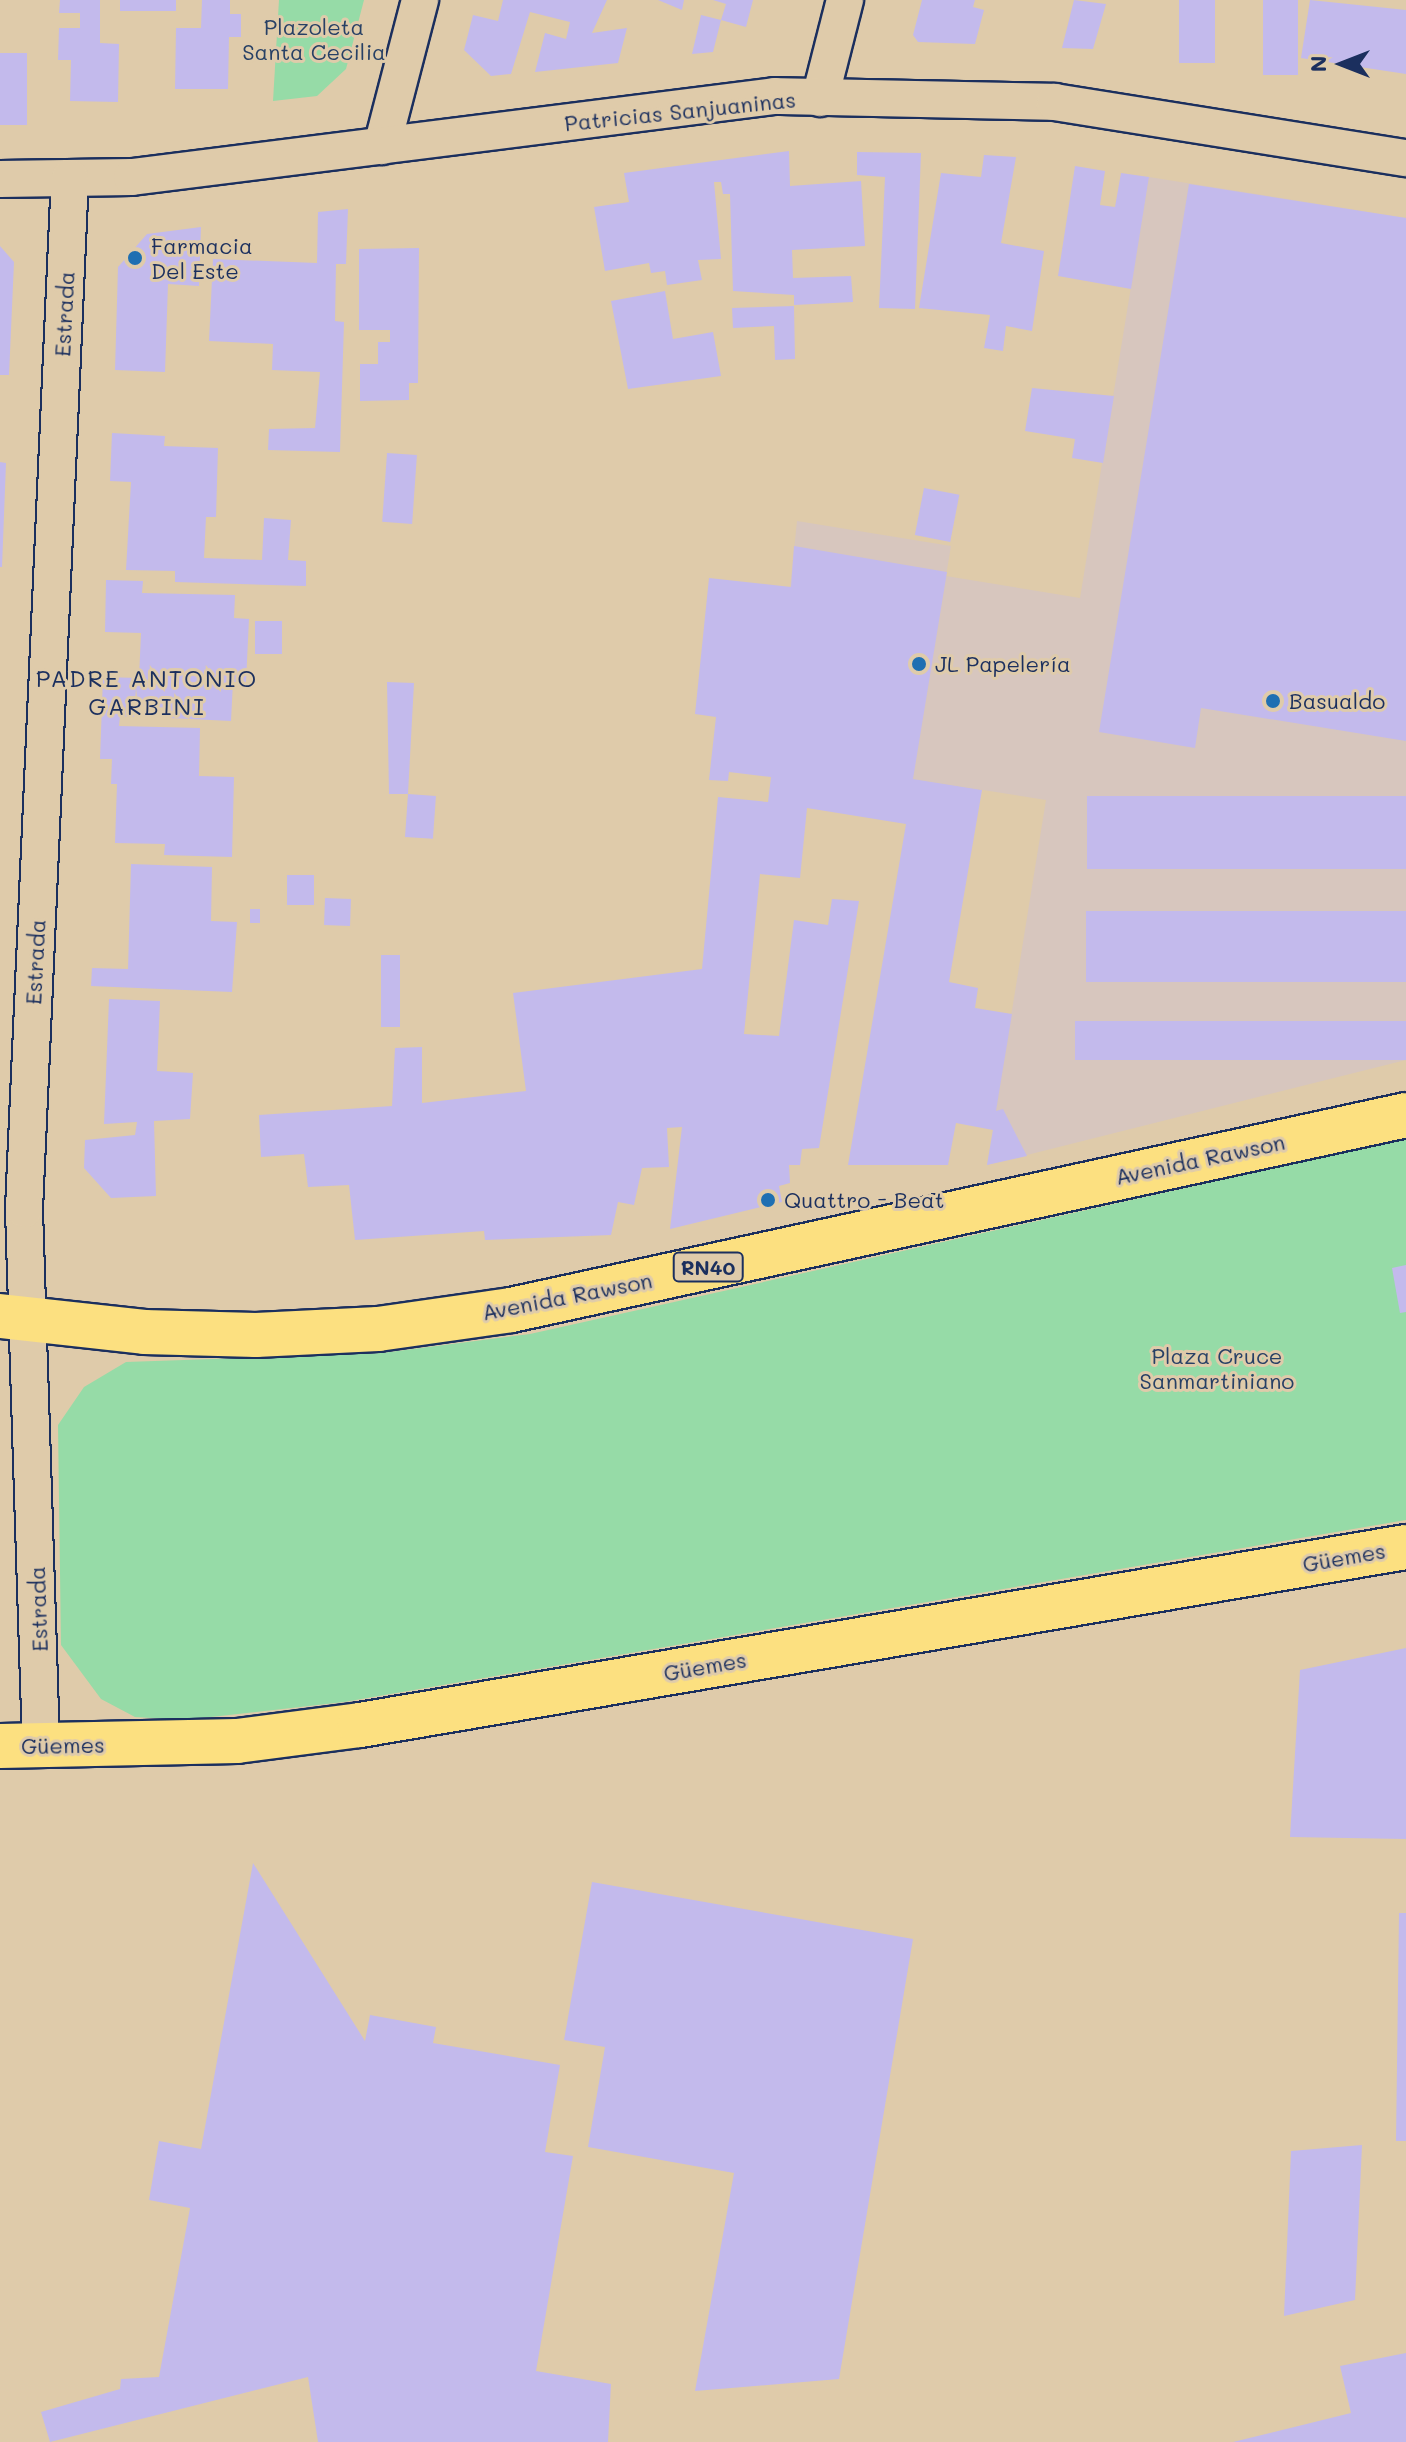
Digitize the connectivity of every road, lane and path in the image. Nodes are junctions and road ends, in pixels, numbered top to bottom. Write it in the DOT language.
graph roads {
  1 [pos="420,0"];
  2 [pos="845,0"];
  3 [pos="820,98"];
  4 [pos="382,146"];
  5 [pos="1406,158"];
  6 [pos="70,178"];
  7 [pos="0,179"];
  8 [pos="1406,1115"];
  9 [pos="14,1317"];
  10 [pos="1406,1547"];
  11 [pos="21,1746"];
  1 -- 4 [label="street"];
  2 -- 3 [label="street"];
  3 -- 4 [label="street, Patricias Sanjuaninas"];
  3 -- 5 [label="street, Patricias Sanjuaninas"];
  4 -- 6 [label="street, Patricias Sanjuaninas"];
  6 -- 7 [label="street, Patricias Sanjuaninas"];
  6 -- 9 [label="street, Estrada"];
  8 -- 9 [label="main road, Avenida Rawson / RN40"];
  9 -- 11 [label="street, Estrada"];
  10 -- 11 [label="main road, Güemes"];
}
